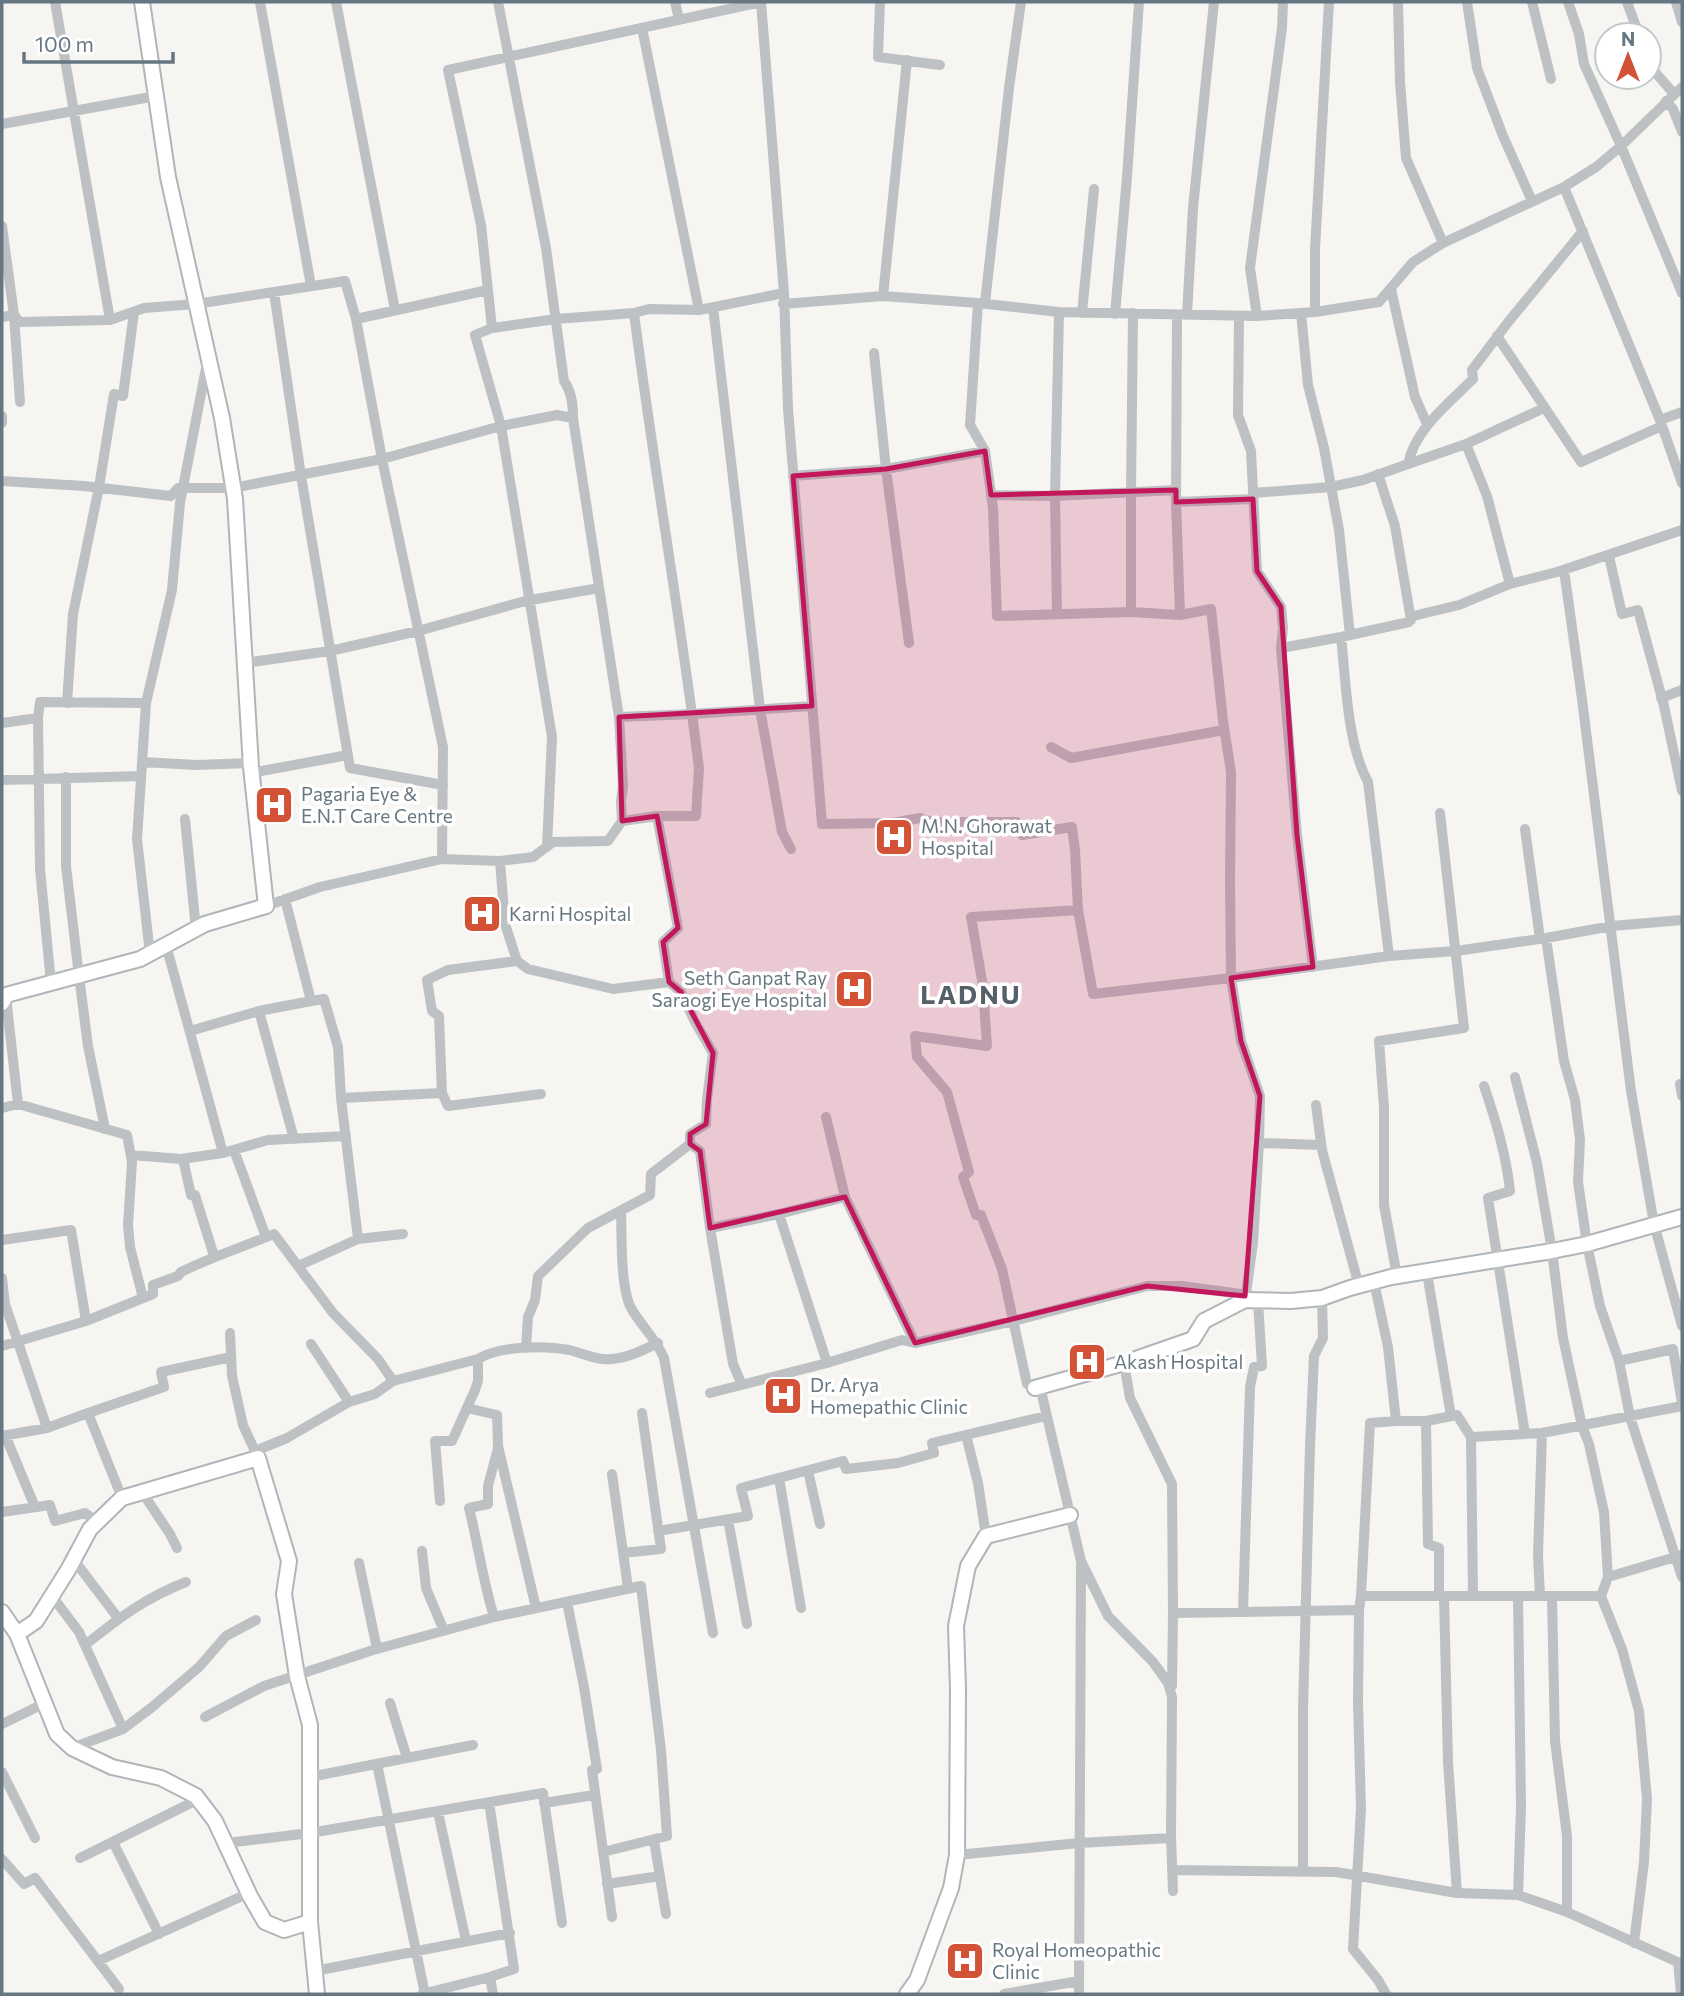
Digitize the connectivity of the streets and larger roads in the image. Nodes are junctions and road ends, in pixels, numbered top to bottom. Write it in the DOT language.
graph roads {
  1 [pos="55,2"];
  2 [pos="142,2"];
  3 [pos="260,2"];
  4 [pos="336,2"];
  5 [pos="498,2"];
  6 [pos="675,2"];
  7 [pos="880,2"];
  8 [pos="1021,2"];
  9 [pos="1139,2"];
  10 [pos="1214,2"];
  11 [pos="1283,2"];
  12 [pos="1329,2"];
  13 [pos="1398,2"];
  14 [pos="1467,2"];
  15 [pos="1532,2"];
  16 [pos="1569,2"];
  17 [pos="1627,2"];
  18 [pos="1676,2"];
  19 [pos="679,19"];
  20 [pos="1634,21"];
  21 [pos="1682,22"];
  22 [pos="642,28"];
  23 [pos="509,57"];
  24 [pos="906,60"];
  25 [pos="940,65"];
  26 [pos="1551,79"];
  27 [pos="1674,94"];
  28 [pos="156,96"];
  29 [pos="75,111"];
  30 [pos="2,124"];
  31 [pos="1682,132"];
  32 [pos="1621,146"];
  33 [pos="1564,187"];
  34 [pos="1094,189"];
  35 [pos="1532,201"];
  36 [pos="2,226"];
  37 [pos="1583,231"];
  38 [pos="1443,243"];
  39 [pos="311,286"];
  40 [pos="1391,289"];
  41 [pos="488,290"];
  42 [pos="274,292"];
  43 [pos="1682,293"];
  44 [pos="883,296"];
  45 [pos="784,298"];
  46 [pos="981,303"];
  47 [pos="196,304"];
  48 [pos="713,307"];
  49 [pos="395,310"];
  50 [pos="699,310"];
  51 [pos="134,312"];
  52 [pos="1059,312"];
  53 [pos="1315,312"];
  54 [pos="634,313"];
  55 [pos="1082,313"];
  56 [pos="1133,313"];
  57 [pos="1301,313"];
  58 [pos="14,314"];
  59 [pos="1115,314"];
  60 [pos="1182,315"];
  61 [pos="1239,316"];
  62 [pos="1257,316"];
  63 [pos="2,317"];
  64 [pos="356,319"];
  65 [pos="556,319"];
  66 [pos="110,320"];
  67 [pos="492,328"];
  68 [pos="1497,336"];
  69 [pos="874,353"];
  70 [pos="208,358"];
  71 [pos="20,402"];
  72 [pos="1544,408"];
  73 [pos="1682,412"];
  74 [pos="2,416"];
  75 [pos="573,418"];
  76 [pos="2,423"];
  77 [pos="1661,423"];
  78 [pos="1427,424"];
  79 [pos="501,426"];
  80 [pos="1466,444"];
  81 [pos="985,451"];
  82 [pos="382,459"];
  83 [pos="1408,464"];
  84 [pos="886,469"];
  85 [pos="1378,474"];
  86 [pos="302,476"];
  87 [pos="793,476"];
  88 [pos="2,481"];
  89 [pos="1682,483"];
  90 [pos="99,487"];
  91 [pos="1331,487"];
  92 [pos="182,488"];
  93 [pos="233,488"];
  94 [pos="1176,490"];
  95 [pos="1131,492"];
  96 [pos="991,495"];
  97 [pos="1055,496"];
  98 [pos="1253,496"];
  99 [pos="1176,502"];
  100 [pos="1680,531"];
  101 [pos="1682,544"];
  102 [pos="1609,556"];
  103 [pos="1564,570"];
  104 [pos="1510,584"];
  105 [pos="599,588"];
  106 [pos="529,600"];
  107 [pos="1131,612"];
  108 [pos="1057,614"];
  109 [pos="1181,615"];
  110 [pos="1411,620"];
  111 [pos="418,631"];
  112 [pos="1345,636"];
  113 [pos="909,643"];
  114 [pos="1281,648"];
  115 [pos="330,651"];
  116 [pos="244,663"];
  117 [pos="1682,690"];
  118 [pos="1661,698"];
  119 [pos="67,703"];
  120 [pos="146,704"];
  121 [pos="812,706"];
  122 [pos="760,709"];
  123 [pos="692,714"];
  124 [pos="619,717"];
  125 [pos="37,718"];
  126 [pos="2,723"];
  127 [pos="1224,730"];
  128 [pos="1051,747"];
  129 [pos="348,755"];
  130 [pos="142,762"];
  131 [pos="251,768"];
  132 [pos="141,776"];
  133 [pos="65,777"];
  134 [pos="2,780"];
  135 [pos="38,780"];
  136 [pos="443,785"];
  137 [pos="1682,791"];
  138 [pos="1440,813"];
  139 [pos="657,816"];
  140 [pos="185,819"];
  141 [pos="622,821"];
  142 [pos="1525,829"];
  143 [pos="547,847"];
  144 [pos="791,849"];
  145 [pos="442,859"];
  146 [pos="500,861"];
  147 [pos="285,899"];
  148 [pos="266,906"];
  149 [pos="1078,910"];
  150 [pos="1682,920"];
  151 [pos="1612,926"];
  152 [pos="196,929"];
  153 [pos="1543,938"];
  154 [pos="166,945"];
  155 [pos="1456,951"];
  156 [pos="150,954"];
  157 [pos="1389,956"];
  158 [pos="517,961"];
  159 [pos="1313,967"];
  160 [pos="79,976"];
  161 [pos="1231,978"];
  162 [pos="668,982"];
  163 [pos="51,983"];
  164 [pos="4,999"];
  165 [pos="311,1001"];
  166 [pos="259,1011"];
  167 [pos="190,1031"];
  168 [pos="1515,1077"];
  169 [pos="1680,1084"];
  170 [pos="1484,1086"];
  171 [pos="442,1093"];
  172 [pos="541,1094"];
  173 [pos="1682,1096"];
  174 [pos="341,1098"];
  175 [pos="18,1104"];
  176 [pos="1316,1105"];
  177 [pos="2,1108"];
  178 [pos="827,1117"];
  179 [pos="105,1129"];
  180 [pos="345,1136"];
  181 [pos="294,1139"];
  182 [pos="1259,1143"];
  183 [pos="690,1144"];
  184 [pos="1321,1145"];
  185 [pos="234,1150"];
  186 [pos="223,1153"];
  187 [pos="131,1155"];
  188 [pos="183,1159"];
  189 [pos="845,1197"];
  190 [pos="621,1211"];
  191 [pos="779,1214"];
  192 [pos="1682,1217"];
  193 [pos="1654,1224"];
  194 [pos="710,1228"];
  195 [pos="404,1234"];
  196 [pos="266,1237"];
  197 [pos="358,1239"];
  198 [pos="2,1240"];
  199 [pos="1587,1244"];
  200 [pos="1552,1251"];
  201 [pos="214,1256"];
  202 [pos="1499,1259"];
  203 [pos="298,1266"];
  204 [pos="1427,1273"];
  205 [pos="1397,1276"];
  206 [pos="2,1278"];
  207 [pos="1366,1284"];
  208 [pos="143,1298"];
  209 [pos="1322,1298"];
  210 [pos="1249,1299"];
  211 [pos="3,1304"];
  212 [pos="86,1321"];
  213 [pos="1013,1321"];
  214 [pos="1682,1326"];
  215 [pos="230,1333"];
  216 [pos="19,1341"];
  217 [pos="658,1343"];
  218 [pos="915,1343"];
  219 [pos="311,1344"];
  220 [pos="2,1346"];
  221 [pos="526,1348"];
  222 [pos="1678,1355"];
  223 [pos="231,1357"];
  224 [pos="478,1359"];
  225 [pos="1619,1361"];
  226 [pos="827,1363"];
  227 [pos="1124,1363"];
  228 [pos="393,1381"];
  229 [pos="741,1385"];
  230 [pos="1035,1388"];
  231 [pos="710,1392"];
  232 [pos="349,1402"];
  233 [pos="1682,1404"];
  234 [pos="467,1408"];
  235 [pos="88,1413"];
  236 [pos="642,1413"];
  237 [pos="1046,1416"];
  238 [pos="1451,1416"];
  239 [pos="1630,1417"];
  240 [pos="1396,1421"];
  241 [pos="1426,1421"];
  242 [pos="1582,1426"];
  243 [pos="47,1428"];
  244 [pos="1542,1433"];
  245 [pos="1525,1434"];
  246 [pos="966,1435"];
  247 [pos="3,1436"];
  248 [pos="1471,1437"];
  249 [pos="498,1446"];
  250 [pos="258,1458"];
  251 [pos="808,1471"];
  252 [pos="612,1474"];
  253 [pos="779,1478"];
  254 [pos="142,1492"];
  255 [pos="122,1498"];
  256 [pos="440,1501"];
  257 [pos="35,1507"];
  258 [pos="2,1512"];
  259 [pos="1070,1515"];
  260 [pos="728,1519"];
  261 [pos="98,1522"];
  262 [pos="820,1524"];
  263 [pos="694,1525"];
  264 [pos="658,1531"];
  265 [pos="986,1536"];
  266 [pos="177,1548"];
  267 [pos="422,1551"];
  268 [pos="623,1553"];
  269 [pos="1678,1556"];
  270 [pos="74,1560"];
  271 [pos="1081,1561"];
  272 [pos="359,1563"];
  273 [pos="1608,1577"];
  274 [pos="1682,1577"];
  275 [pos="186,1582"];
  276 [pos="628,1588"];
  277 [pos="52,1596"];
  278 [pos="1360,1596"];
  279 [pos="1441,1596"];
  280 [pos="1473,1596"];
  281 [pos="1518,1596"];
  282 [pos="1540,1596"];
  283 [pos="1552,1596"];
  284 [pos="1601,1597"];
  285 [pos="567,1602"];
  286 [pos="536,1608"];
  287 [pos="801,1608"];
  288 [pos="1360,1610"];
  289 [pos="1305,1611"];
  290 [pos="2,1612"];
  291 [pos="1243,1612"];
  292 [pos="1173,1613"];
  293 [pos="494,1617"];
  294 [pos="118,1618"];
  295 [pos="256,1620"];
  296 [pos="747,1625"];
  297 [pos="444,1631"];
  298 [pos="713,1633"];
  299 [pos="18,1634"];
  300 [pos="85,1645"];
  301 [pos="377,1649"];
  302 [pos="297,1676"];
  303 [pos="1171,1698"];
  304 [pos="45,1703"];
  305 [pos="390,1703"];
  306 [pos="205,1717"];
  307 [pos="2,1724"];
  308 [pos="123,1729"];
  309 [pos="473,1745"];
  310 [pos="72,1748"];
  311 [pos="407,1758"];
  312 [pos="377,1764"];
  313 [pos="2,1772"];
  314 [pos="310,1777"];
  315 [pos="594,1795"];
  316 [pos="199,1799"];
  317 [pos="489,1802"];
  318 [pos="544,1803"];
  319 [pos="438,1812"];
  320 [pos="388,1820"];
  321 [pos="310,1833"];
  322 [pos="35,1838"];
  323 [pos="1171,1838"];
  324 [pos="654,1840"];
  325 [pos="113,1842"];
  326 [pos="226,1843"];
  327 [pos="1079,1843"];
  328 [pos="603,1852"];
  329 [pos="957,1855"];
  330 [pos="80,1858"];
  331 [pos="2,1859"];
  332 [pos="1172,1870"];
  333 [pos="1303,1872"];
  334 [pos="660,1876"];
  335 [pos="1358,1877"];
  336 [pos="607,1884"];
  337 [pos="1173,1891"];
  338 [pos="248,1893"];
  339 [pos="1457,1893"];
  340 [pos="1518,1895"];
  341 [pos="1567,1912"];
  342 [pos="666,1914"];
  343 [pos="612,1917"];
  344 [pos="310,1922"];
  345 [pos="562,1923"];
  346 [pos="510,1933"];
  347 [pos="159,1934"];
  348 [pos="466,1941"];
  349 [pos="1634,1943"];
  350 [pos="416,1951"];
  351 [pos="98,1961"];
  352 [pos="1680,1963"];
  353 [pos="315,1971"];
  354 [pos="490,1977"];
  355 [pos="1080,1981"];
  356 [pos="119,1989"];
  357 [pos="317,1994"];
  358 [pos="424,1994"];
  359 [pos="494,1994"];
  360 [pos="907,1994"];
  361 [pos="1004,1994"];
  362 [pos="1079,1994"];
  363 [pos="1385,1994"];
  364 [pos="1681,1994"];
  1 -- 29 [label="street"];
  2 -- 28 [label="street"];
  3 -- 39 [label="street"];
  4 -- 49 [label="street"];
  5 -- 23 [label="street"];
  6 -- 19 [label="street"];
  7 -- 24 [label="street"];
  8 -- 46 [label="street"];
  9 -- 59 [label="street"];
  10 -- 60 [label="street"];
  11 -- 62 [label="street"];
  12 -- 53 [label="street"];
  13 -- 38 [label="street"];
  14 -- 35 [label="street"];
  15 -- 26 [label="street"];
  16 -- 32 [label="street"];
  17 -- 20 [label="street"];
  18 -- 21 [label="street"];
  19 -- 22 [label="street"];
  19 -- 45 [label="street"];
  22 -- 23 [label="street"];
  22 -- 50 [label="street"];
  23 -- 41 [label="street"];
  23 -- 65 [label="street"];
  24 -- 25 [label="street"];
  24 -- 44 [label="street"];
  27 -- 31 [label="street"];
  27 -- 32 [label="street"];
  28 -- 29 [label="street"];
  28 -- 47 [label="street"];
  29 -- 30 [label="street"];
  29 -- 66 [label="street"];
  32 -- 33 [label="street"];
  32 -- 43 [label="street"];
  33 -- 35 [label="street"];
  33 -- 37 [label="street"];
  34 -- 55 [label="street"];
  35 -- 38 [label="street"];
  36 -- 58 [label="street"];
  37 -- 68 [label="street"];
  37 -- 77 [label="street"];
  38 -- 40 [label="street"];
  39 -- 42 [label="street"];
  39 -- 64 [label="street"];
  40 -- 53 [label="street"];
  40 -- 78 [label="street"];
  41 -- 49 [label="street"];
  41 -- 67 [label="street"];
  42 -- 47 [label="street"];
  42 -- 86 [label="street"];
  44 -- 45 [label="street"];
  44 -- 46 [label="street"];
  45 -- 48 [label="street"];
  45 -- 87 [label="street"];
  46 -- 52 [label="street"];
  46 -- 81 [label="street"];
  47 -- 51 [label="street"];
  47 -- 70 [label="street"];
  48 -- 50 [label="street"];
  48 -- 122 [label="street"];
  49 -- 64 [label="street"];
  50 -- 54 [label="street"];
  51 -- 66 [label="street"];
  51 -- 90 [label="street"];
  52 -- 55 [label="street"];
  52 -- 97 [label="street"];
  53 -- 57 [label="street"];
  54 -- 65 [label="street"];
  54 -- 123 [label="street"];
  55 -- 59 [label="street"];
  56 -- 59 [label="street"];
  56 -- 60 [label="street"];
  56 -- 95 [label="street"];
  57 -- 62 [label="street"];
  57 -- 91 [label="street"];
  58 -- 63 [label="street"];
  58 -- 66 [label="street"];
  58 -- 71 [label="street"];
  60 -- 61 [label="street"];
  60 -- 94 [label="street"];
  61 -- 62 [label="street"];
  61 -- 98 [label="street"];
  64 -- 82 [label="street"];
  65 -- 67 [label="street"];
  65 -- 75 [label="street"];
  67 -- 79 [label="street"];
  68 -- 72 [label="street"];
  68 -- 78 [label="street"];
  69 -- 84 [label="street"];
  70 -- 92 [label="street"];
  70 -- 93 [label="street"];
  72 -- 77 [label="street"];
  72 -- 80 [label="street"];
  73 -- 77 [label="street"];
  74 -- 76 [label="street"];
  75 -- 79 [label="street"];
  75 -- 105 [label="street"];
  77 -- 89 [label="street"];
  78 -- 83 [label="street"];
  79 -- 82 [label="street"];
  79 -- 106 [label="street"];
  80 -- 83 [label="street"];
  80 -- 104 [label="street"];
  81 -- 84 [label="street"];
  81 -- 96 [label="street"];
  82 -- 86 [label="street"];
  82 -- 111 [label="street"];
  83 -- 85 [label="street"];
  84 -- 87 [label="street"];
  84 -- 113 [label="street"];
  85 -- 91 [label="street"];
  85 -- 110 [label="street"];
  86 -- 93 [label="street"];
  86 -- 115 [label="street"];
  87 -- 121 [label="street"];
  88 -- 90 [label="street"];
  90 -- 92 [label="street"];
  90 -- 119 [label="street"];
  91 -- 98 [label="street"];
  91 -- 112 [label="street"];
  92 -- 93 [label="street"];
  92 -- 120 [label="street"];
  93 -- 116 [label="street"];
  94 -- 95 [label="street"];
  94 -- 99 [label="street"];
  95 -- 97 [label="street"];
  95 -- 107 [label="street"];
  96 -- 97 [label="street"];
  96 -- 108 [label="street"];
  97 -- 108 [label="street"];
  98 -- 99 [label="street"];
  98 -- 114 [label="street"];
  99 -- 109 [label="street"];
  100 -- 101 [label="street"];
  100 -- 102 [label="street"];
  102 -- 103 [label="street"];
  102 -- 118 [label="street"];
  103 -- 104 [label="street"];
  103 -- 151 [label="street"];
  104 -- 110 [label="street"];
  105 -- 106 [label="street"];
  105 -- 124 [label="street"];
  106 -- 111 [label="street"];
  106 -- 143 [label="street"];
  107 -- 108 [label="street"];
  107 -- 109 [label="street"];
  109 -- 127 [label="street"];
  110 -- 112 [label="street"];
  111 -- 115 [label="street"];
  111 -- 136 [label="street"];
  112 -- 114 [label="street"];
  112 -- 157 [label="street"];
  114 -- 159 [label="street"];
  115 -- 116 [label="street"];
  115 -- 129 [label="street"];
  116 -- 131 [label="street"];
  117 -- 118 [label="street"];
  118 -- 137 [label="street"];
  119 -- 120 [label="street"];
  119 -- 125 [label="street"];
  120 -- 130 [label="street"];
  121 -- 122 [label="street"];
  121 -- 149 [label="street"];
  122 -- 123 [label="street"];
  122 -- 144 [label="street"];
  123 -- 124 [label="street"];
  123 -- 139 [label="street"];
  124 -- 141 [label="street"];
  125 -- 126 [label="street"];
  125 -- 135 [label="street"];
  127 -- 128 [label="street"];
  127 -- 161 [label="street"];
  129 -- 131 [label="street"];
  129 -- 136 [label="street"];
  130 -- 131 [label="street"];
  130 -- 132 [label="street"];
  131 -- 148 [label="street"];
  132 -- 133 [label="street"];
  132 -- 156 [label="street"];
  133 -- 135 [label="street"];
  133 -- 160 [label="street"];
  134 -- 135 [label="street"];
  135 -- 163 [label="street"];
  136 -- 145 [label="street"];
  138 -- 155 [label="street"];
  139 -- 141 [label="street"];
  139 -- 162 [label="street"];
  140 -- 152 [label="street"];
  141 -- 143 [label="street"];
  142 -- 153 [label="street"];
  143 -- 146 [label="street"];
  145 -- 146 [label="street"];
  145 -- 147 [label="street"];
  146 -- 158 [label="street"];
  147 -- 148 [label="street"];
  147 -- 165 [label="street"];
  148 -- 152 [label="street"];
  149 -- 161 [label="street"];
  149 -- 213 [label="street"];
  150 -- 151 [label="street"];
  151 -- 153 [label="street"];
  151 -- 193 [label="street"];
  152 -- 154 [label="street"];
  153 -- 155 [label="street"];
  153 -- 199 [label="street"];
  154 -- 156 [label="street"];
  154 -- 167 [label="street"];
  155 -- 157 [label="street"];
  155 -- 205 [label="street"];
  156 -- 160 [label="street"];
  157 -- 159 [label="street"];
  158 -- 162 [label="street"];
  158 -- 171 [label="street"];
  159 -- 161 [label="street"];
  160 -- 163 [label="street"];
  160 -- 179 [label="street"];
  161 -- 182 [label="street"];
  162 -- 183 [label="street"];
  163 -- 164 [label="street"];
  164 -- 175 [label="street"];
  165 -- 166 [label="street"];
  165 -- 174 [label="street"];
  166 -- 167 [label="street"];
  166 -- 181 [label="street"];
  167 -- 186 [label="street"];
  168 -- 200 [label="street"];
  169 -- 173 [label="street"];
  170 -- 202 [label="street"];
  171 -- 172 [label="street"];
  171 -- 174 [label="street"];
  174 -- 180 [label="street"];
  175 -- 177 [label="street"];
  175 -- 179 [label="street"];
  176 -- 184 [label="street"];
  178 -- 189 [label="street"];
  179 -- 187 [label="street"];
  180 -- 181 [label="street"];
  180 -- 197 [label="street"];
  181 -- 185 [label="street"];
  182 -- 184 [label="street"];
  182 -- 210 [label="street"];
  183 -- 190 [label="street"];
  183 -- 194 [label="street"];
  184 -- 207 [label="street"];
  185 -- 186 [label="street"];
  185 -- 196 [label="street"];
  186 -- 188 [label="street"];
  187 -- 188 [label="street"];
  187 -- 208 [label="street"];
  188 -- 201 [label="street"];
  189 -- 191 [label="street"];
  189 -- 218 [label="street"];
  190 -- 217 [label="street"];
  190 -- 221 [label="street"];
  191 -- 194 [label="street"];
  191 -- 226 [label="street"];
  192 -- 193 [label="street"];
  193 -- 199 [label="street"];
  193 -- 214 [label="street"];
  194 -- 229 [label="street"];
  195 -- 197 [label="street"];
  196 -- 201 [label="street"];
  196 -- 203 [label="street"];
  197 -- 203 [label="street"];
  198 -- 212 [label="street"];
  199 -- 200 [label="street"];
  199 -- 225 [label="street"];
  200 -- 202 [label="street"];
  200 -- 242 [label="street"];
  201 -- 208 [label="street"];
  202 -- 204 [label="street"];
  202 -- 245 [label="street"];
  203 -- 228 [label="street"];
  204 -- 205 [label="street"];
  204 -- 238 [label="street"];
  205 -- 207 [label="street"];
  206 -- 211 [label="street"];
  207 -- 209 [label="street"];
  207 -- 240 [label="street"];
  208 -- 212 [label="street"];
  209 -- 210 [label="street"];
  209 -- 289 [label="street"];
  210 -- 213 [label="street"];
  210 -- 227 [label="street"];
  210 -- 291 [label="street"];
  211 -- 216 [label="street"];
  212 -- 216 [label="street"];
  213 -- 218 [label="street"];
  213 -- 230 [label="street"];
  215 -- 223 [label="street"];
  216 -- 220 [label="street"];
  216 -- 243 [label="street"];
  217 -- 221 [label="street"];
  217 -- 263 [label="street"];
  218 -- 226 [label="street"];
  219 -- 232 [label="street"];
  221 -- 224 [label="street"];
  222 -- 225 [label="street"];
  222 -- 233 [label="street"];
  223 -- 235 [label="street"];
  223 -- 250 [label="street"];
  224 -- 228 [label="street"];
  224 -- 234 [label="street"];
  225 -- 239 [label="street"];
  226 -- 229 [label="street"];
  227 -- 230 [label="street"];
  227 -- 292 [label="street"];
  228 -- 232 [label="street"];
  229 -- 231 [label="street"];
  230 -- 237 [label="street"];
  232 -- 250 [label="street"];
  233 -- 239 [label="street"];
  234 -- 249 [label="street"];
  234 -- 256 [label="street"];
  235 -- 243 [label="street"];
  235 -- 255 [label="street"];
  236 -- 264 [label="street"];
  237 -- 246 [label="street"];
  237 -- 259 [label="street"];
  238 -- 241 [label="street"];
  238 -- 248 [label="street"];
  239 -- 242 [label="street"];
  239 -- 269 [label="street"];
  240 -- 241 [label="street"];
  240 -- 278 [label="street"];
  241 -- 279 [label="street"];
  242 -- 244 [label="street"];
  242 -- 273 [label="street"];
  243 -- 247 [label="street"];
  244 -- 245 [label="street"];
  244 -- 282 [label="street"];
  245 -- 248 [label="street"];
  246 -- 251 [label="street"];
  246 -- 265 [label="street"];
  247 -- 257 [label="street"];
  248 -- 280 [label="street"];
  249 -- 286 [label="street"];
  249 -- 293 [label="street"];
  250 -- 254 [label="street"];
  250 -- 302 [label="street"];
  251 -- 253 [label="street"];
  251 -- 262 [label="street"];
  252 -- 268 [label="street"];
  253 -- 260 [label="street"];
  253 -- 287 [label="street"];
  254 -- 255 [label="street"];
  254 -- 266 [label="street"];
  255 -- 261 [label="street"];
  257 -- 258 [label="street"];
  257 -- 261 [label="street"];
  259 -- 265 [label="street"];
  259 -- 271 [label="street"];
  260 -- 263 [label="street"];
  260 -- 296 [label="street"];
  261 -- 270 [label="street"];
  263 -- 264 [label="street"];
  263 -- 298 [label="street"];
  264 -- 268 [label="street"];
  265 -- 329 [label="street"];
  267 -- 297 [label="street"];
  268 -- 276 [label="street"];
  269 -- 273 [label="street"];
  269 -- 274 [label="street"];
  270 -- 277 [label="street"];
  270 -- 294 [label="street"];
  271 -- 303 [label="street"];
  271 -- 327 [label="street"];
  272 -- 301 [label="street"];
  273 -- 284 [label="street"];
  275 -- 294 [label="street"];
  276 -- 285 [label="street"];
  276 -- 324 [label="street"];
  277 -- 299 [label="street"];
  277 -- 300 [label="street"];
  278 -- 279 [label="street"];
  278 -- 288 [label="street"];
  279 -- 280 [label="street"];
  279 -- 339 [label="street"];
  280 -- 281 [label="street"];
  281 -- 282 [label="street"];
  281 -- 340 [label="street"];
  282 -- 283 [label="street"];
  283 -- 284 [label="street"];
  283 -- 341 [label="street"];
  284 -- 349 [label="street"];
  285 -- 286 [label="street"];
  285 -- 315 [label="street"];
  286 -- 293 [label="street"];
  288 -- 289 [label="street"];
  288 -- 335 [label="street"];
  289 -- 291 [label="street"];
  289 -- 333 [label="street"];
  290 -- 299 [label="street"];
  291 -- 292 [label="street"];
  292 -- 303 [label="street"];
  293 -- 297 [label="street"];
  294 -- 300 [label="street"];
  295 -- 308 [label="street"];
  297 -- 301 [label="street"];
  299 -- 304 [label="street"];
  300 -- 308 [label="street"];
  301 -- 302 [label="street"];
  302 -- 306 [label="street"];
  302 -- 314 [label="street"];
  303 -- 323 [label="street"];
  304 -- 307 [label="street"];
  304 -- 310 [label="street"];
  305 -- 311 [label="street"];
  308 -- 310 [label="street"];
  309 -- 311 [label="street"];
  310 -- 316 [label="street"];
  311 -- 312 [label="street"];
  312 -- 314 [label="street"];
  312 -- 320 [label="street"];
  313 -- 322 [label="street"];
  314 -- 321 [label="street"];
  315 -- 318 [label="street"];
  315 -- 328 [label="street"];
  316 -- 325 [label="street"];
  316 -- 326 [label="street"];
  317 -- 318 [label="street"];
  317 -- 319 [label="street"];
  317 -- 346 [label="street"];
  318 -- 345 [label="street"];
  319 -- 320 [label="street"];
  319 -- 348 [label="street"];
  320 -- 321 [label="street"];
  320 -- 350 [label="street"];
  321 -- 326 [label="street"];
  321 -- 344 [label="street"];
  323 -- 327 [label="street"];
  323 -- 332 [label="street"];
  324 -- 328 [label="street"];
  324 -- 334 [label="street"];
  325 -- 330 [label="street"];
  325 -- 347 [label="street"];
  326 -- 338 [label="street"];
  327 -- 329 [label="street"];
  327 -- 355 [label="street"];
  328 -- 336 [label="street"];
  329 -- 360 [label="street"];
  331 -- 351 [label="street"];
  332 -- 333 [label="street"];
  332 -- 337 [label="street"];
  333 -- 335 [label="street"];
  334 -- 336 [label="street"];
  334 -- 342 [label="street"];
  335 -- 339 [label="street"];
  335 -- 363 [label="street"];
  336 -- 343 [label="street"];
  338 -- 344 [label="street"];
  338 -- 347 [label="street"];
  339 -- 340 [label="street"];
  340 -- 341 [label="street"];
  341 -- 349 [label="street"];
  344 -- 353 [label="street"];
  346 -- 348 [label="street"];
  346 -- 354 [label="street"];
  347 -- 351 [label="street"];
  348 -- 350 [label="street"];
  349 -- 352 [label="street"];
  350 -- 353 [label="street"];
  350 -- 358 [label="street"];
  351 -- 356 [label="street"];
  352 -- 364 [label="street"];
  353 -- 357 [label="street"];
  354 -- 358 [label="street"];
  354 -- 359 [label="street"];
  355 -- 361 [label="street"];
  355 -- 362 [label="street"];
}
